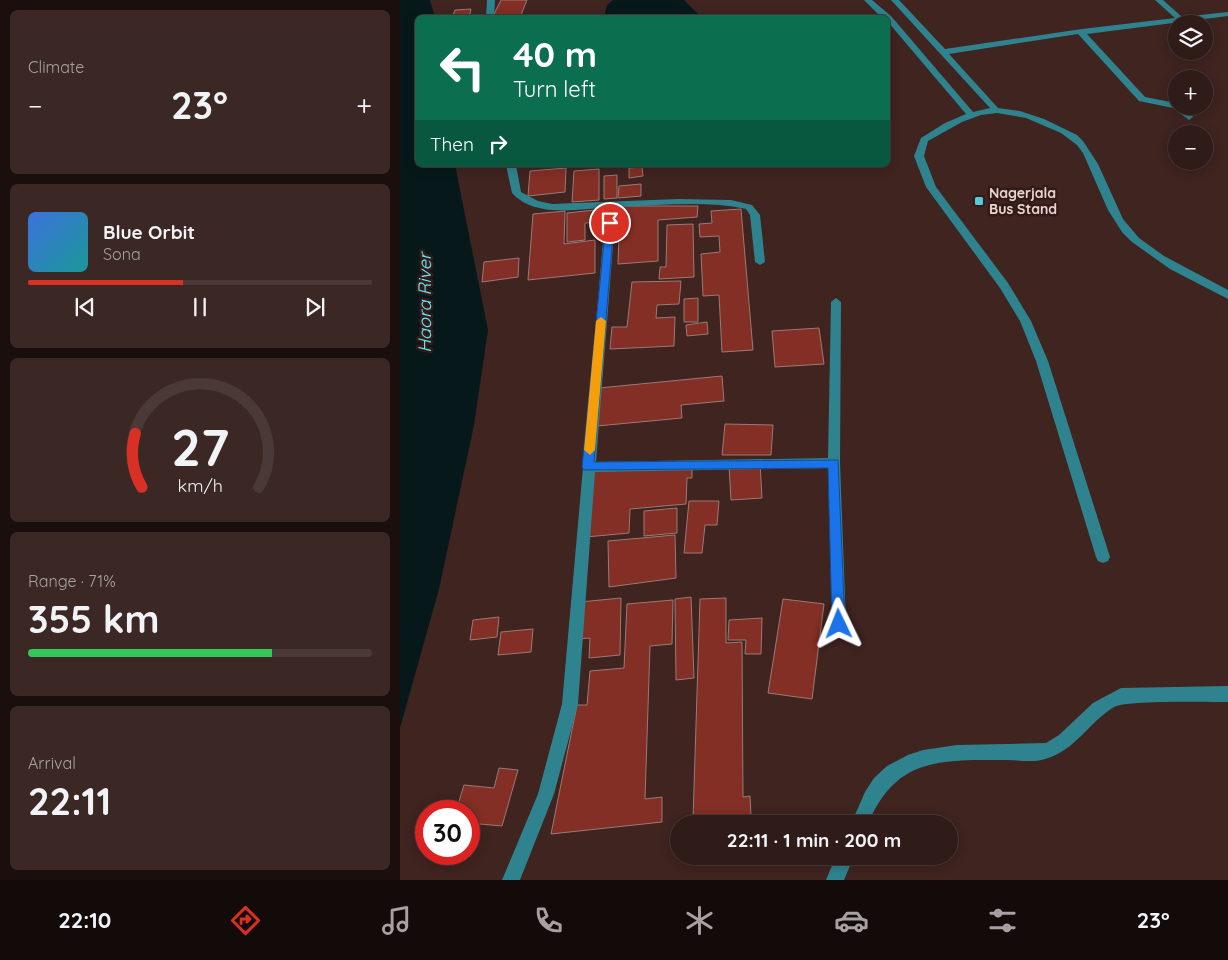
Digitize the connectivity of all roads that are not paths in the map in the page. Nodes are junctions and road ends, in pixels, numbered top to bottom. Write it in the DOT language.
graph roads {
  1 [pos="491,0"];
  2 [pos="868,0"];
  3 [pos="895,0"];
  4 [pos="1159,0"];
  5 [pos="1228,14"];
  6 [pos="490,15"];
  7 [pos="884,15"];
  8 [pos="1176,15"];
  9 [pos="1213,16"];
  10 [pos="890,21"];
  11 [pos="1168,21"];
  12 [pos="1082,31"];
  13 [pos="943,52"];
  14 [pos="1168,104"];
  15 [pos="996,110"];
  16 [pos="1187,115"];
  17 [pos="972,116"];
  18 [pos="1189,117"];
  19 [pos="511,167"];
  20 [pos="611,204"];
  21 [pos="760,262"];
  22 [pos="1228,295"];
  23 [pos="836,302"];
  24 [pos="834,463"];
  25 [pos="588,467"];
  26 [pos="1103,557"];
  27 [pos="839,624"];
  28 [pos="1228,694"];
  29 [pos="862,815"];
  30 [pos="841,865"];
  31 [pos="511,880"];
  32 [pos="835,880"];
  1 -- 6 [label="street"];
  2 -- 7 [label="street"];
  3 -- 13 [label="street"];
  4 -- 8 [label="street"];
  5 -- 9 [label="street"];
  10 -- 17 [label="street"];
  11 -- 12 [label="street"];
  12 -- 13 [label="street"];
  12 -- 14 [label="street"];
  13 -- 15 [label="street"];
  15 -- 17 [label="street"];
  15 -- 22 [label="street"];
  16 -- 18 [label="street"];
  17 -- 26 [label="street"];
  19 -- 20 [label="street"];
  20 -- 21 [label="street"];
  20 -- 25 [label="street"];
  23 -- 24 [label="street"];
  24 -- 25 [label="street"];
  24 -- 27 [label="street"];
  25 -- 31 [label="street"];
  28 -- 29 [label="street"];
  30 -- 32 [label="street"];
}
